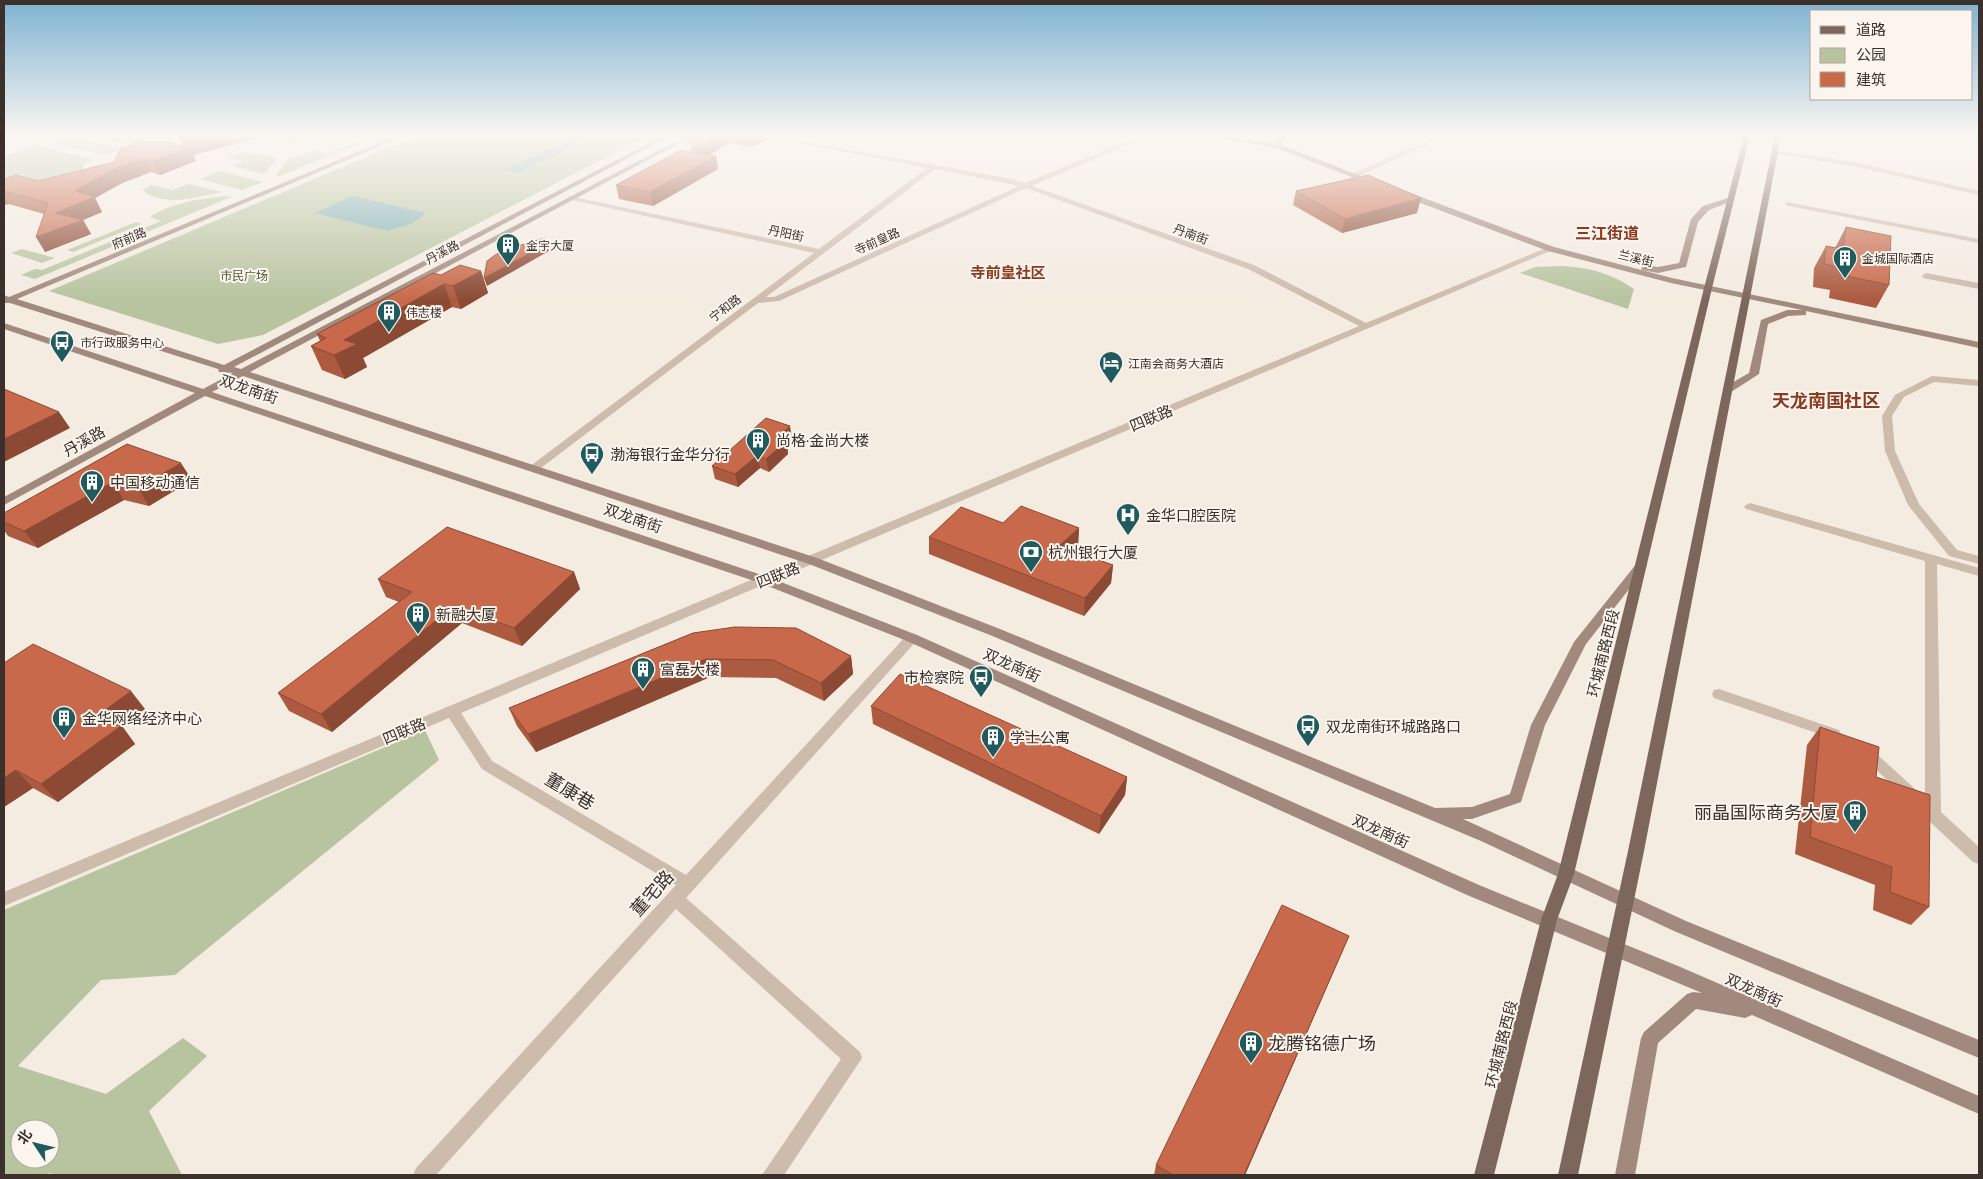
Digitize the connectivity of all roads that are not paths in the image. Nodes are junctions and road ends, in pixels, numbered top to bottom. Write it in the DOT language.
graph roads {
  1 [pos="269,191"];
  2 [pos="561,191"];
  3 [pos="585,191"];
  4 [pos="901,191"];
  5 [pos="1014,191"];
  6 [pos="1039,191"];
  7 [pos="1396,191"];
  8 [pos="1733,191"];
  9 [pos="1767,191"];
  10 [pos="572,198"];
  11 [pos="1731,200"];
  12 [pos="1790,204"];
  13 [pos="1979,241"];
  14 [pos="1551,249"];
  15 [pos="820,252"];
  16 [pos="1615,266"];
  17 [pos="1926,276"];
  18 [pos="1979,286"];
  19 [pos="1708,288"];
  20 [pos="1747,296"];
  21 [pos="6,300"];
  22 [pos="755,301"];
  23 [pos="1829,313"];
  24 [pos="4,326"];
  25 [pos="1367,327"];
  26 [pos="1979,346"];
  27 [pos="223,368"];
  28 [pos="242,372"];
  29 [pos="1979,383"];
  30 [pos="1727,390"];
  31 [pos="206,392"];
  32 [pos="533,469"];
  33 [pos="4,502"];
  34 [pos="1750,507"];
  35 [pos="1931,558"];
  36 [pos="1979,560"];
  37 [pos="813,561"];
  38 [pos="1641,566"];
  39 [pos="1979,572"];
  40 [pos="764,580"];
  41 [pos="912,638"];
  42 [pos="1719,694"];
  43 [pos="452,711"];
  44 [pos="1431,813"];
  45 [pos="1933,816"];
  46 [pos="1979,858"];
  47 [pos="1566,874"];
  48 [pos="688,884"];
  49 [pos="675,898"];
  50 [pos="4,899"];
  51 [pos="1626,902"];
  52 [pos="1549,920"];
  53 [pos="1614,948"];
  54 [pos="1765,1013"];
  55 [pos="1979,1049"];
  56 [pos="1979,1105"];
  57 [pos="422,1175"];
  58 [pos="772,1175"];
  59 [pos="1484,1175"];
  60 [pos="1568,1175"];
  61 [pos="1625,1175"];
  1 -- 21 [label="main road, 府前路"];
  2 -- 27 [label="main road, 丹溪路"];
  3 -- 10 [label="main road, 丹溪路"];
  4 -- 15 [label="street, 宁和路"];
  5 -- 22 [label="street, 寺前皇路"];
  6 -- 25 [label="street, 丹南街"];
  7 -- 14 [label="main road, 兰溪街"];
  8 -- 11 [label="main road, 环城南路西段"];
  9 -- 20 [label="main road"];
  10 -- 15 [label="street, 丹阳街"];
  10 -- 28 [label="main road, 丹溪路"];
  11 -- 16 [label="main road"];
  11 -- 19 [label="main road, 环城南路西段"];
  12 -- 13 [label="street"];
  14 -- 16 [label="main road, 兰溪街"];
  14 -- 25 [label="street, 四联路"];
  15 -- 22 [label="street, 宁和路"];
  16 -- 19 [label="main road, 兰溪街"];
  17 -- 18 [label="street"];
  19 -- 20 [label="main road, 兰溪街"];
  19 -- 38 [label="main road, 环城南路西段"];
  20 -- 23 [label="main road, 兰溪街"];
  20 -- 30 [label="main road"];
  21 -- 27 [label="main road, 双龙南街"];
  22 -- 32 [label="street, 宁和路"];
  23 -- 26 [label="main road, 兰溪街"];
  23 -- 30 [label="main road"];
  24 -- 31 [label="main road, 双龙南街"];
  25 -- 37 [label="street, 四联路"];
  27 -- 28 [label="main road, 双龙南街"];
  27 -- 31 [label="main road, 丹溪路"];
  28 -- 31 [label="main road, 丹溪路"];
  28 -- 32 [label="main road, 双龙南街"];
  29 -- 36 [label="street"];
  30 -- 51 [label="main road"];
  31 -- 33 [label="main road, 丹溪路"];
  31 -- 40 [label="main road, 双龙南街"];
  32 -- 37 [label="main road, 双龙南街"];
  34 -- 35 [label="street"];
  35 -- 39 [label="street"];
  35 -- 45 [label="street"];
  37 -- 40 [label="street, 四联路"];
  37 -- 44 [label="main road, 双龙南街"];
  38 -- 44 [label="main road"];
  38 -- 47 [label="main road, 环城南路西段"];
  40 -- 41 [label="main road, 双龙南街"];
  40 -- 43 [label="street, 四联路"];
  41 -- 48 [label="street, 董宅路"];
  41 -- 52 [label="main road, 双龙南街"];
  42 -- 45 [label="street"];
  43 -- 48 [label="street, 董康巷"];
  43 -- 50 [label="street, 四联路"];
  44 -- 47 [label="main road, 双龙南街"];
  45 -- 46 [label="street"];
  47 -- 51 [label="main road, 双龙南街"];
  47 -- 52 [label="main road, 环城南路西段"];
  48 -- 49 [label="street, 董宅路"];
  49 -- 57 [label="street, 董宅路"];
  49 -- 58 [label="street"];
  51 -- 53 [label="main road"];
  51 -- 55 [label="main road, 双龙南街"];
  52 -- 53 [label="main road, 双龙南街"];
  52 -- 59 [label="main road, 环城南路西段"];
  53 -- 54 [label="main road, 双龙南街"];
  53 -- 60 [label="main road"];
  54 -- 56 [label="main road, 双龙南街"];
  54 -- 61 [label="main road"];
}
